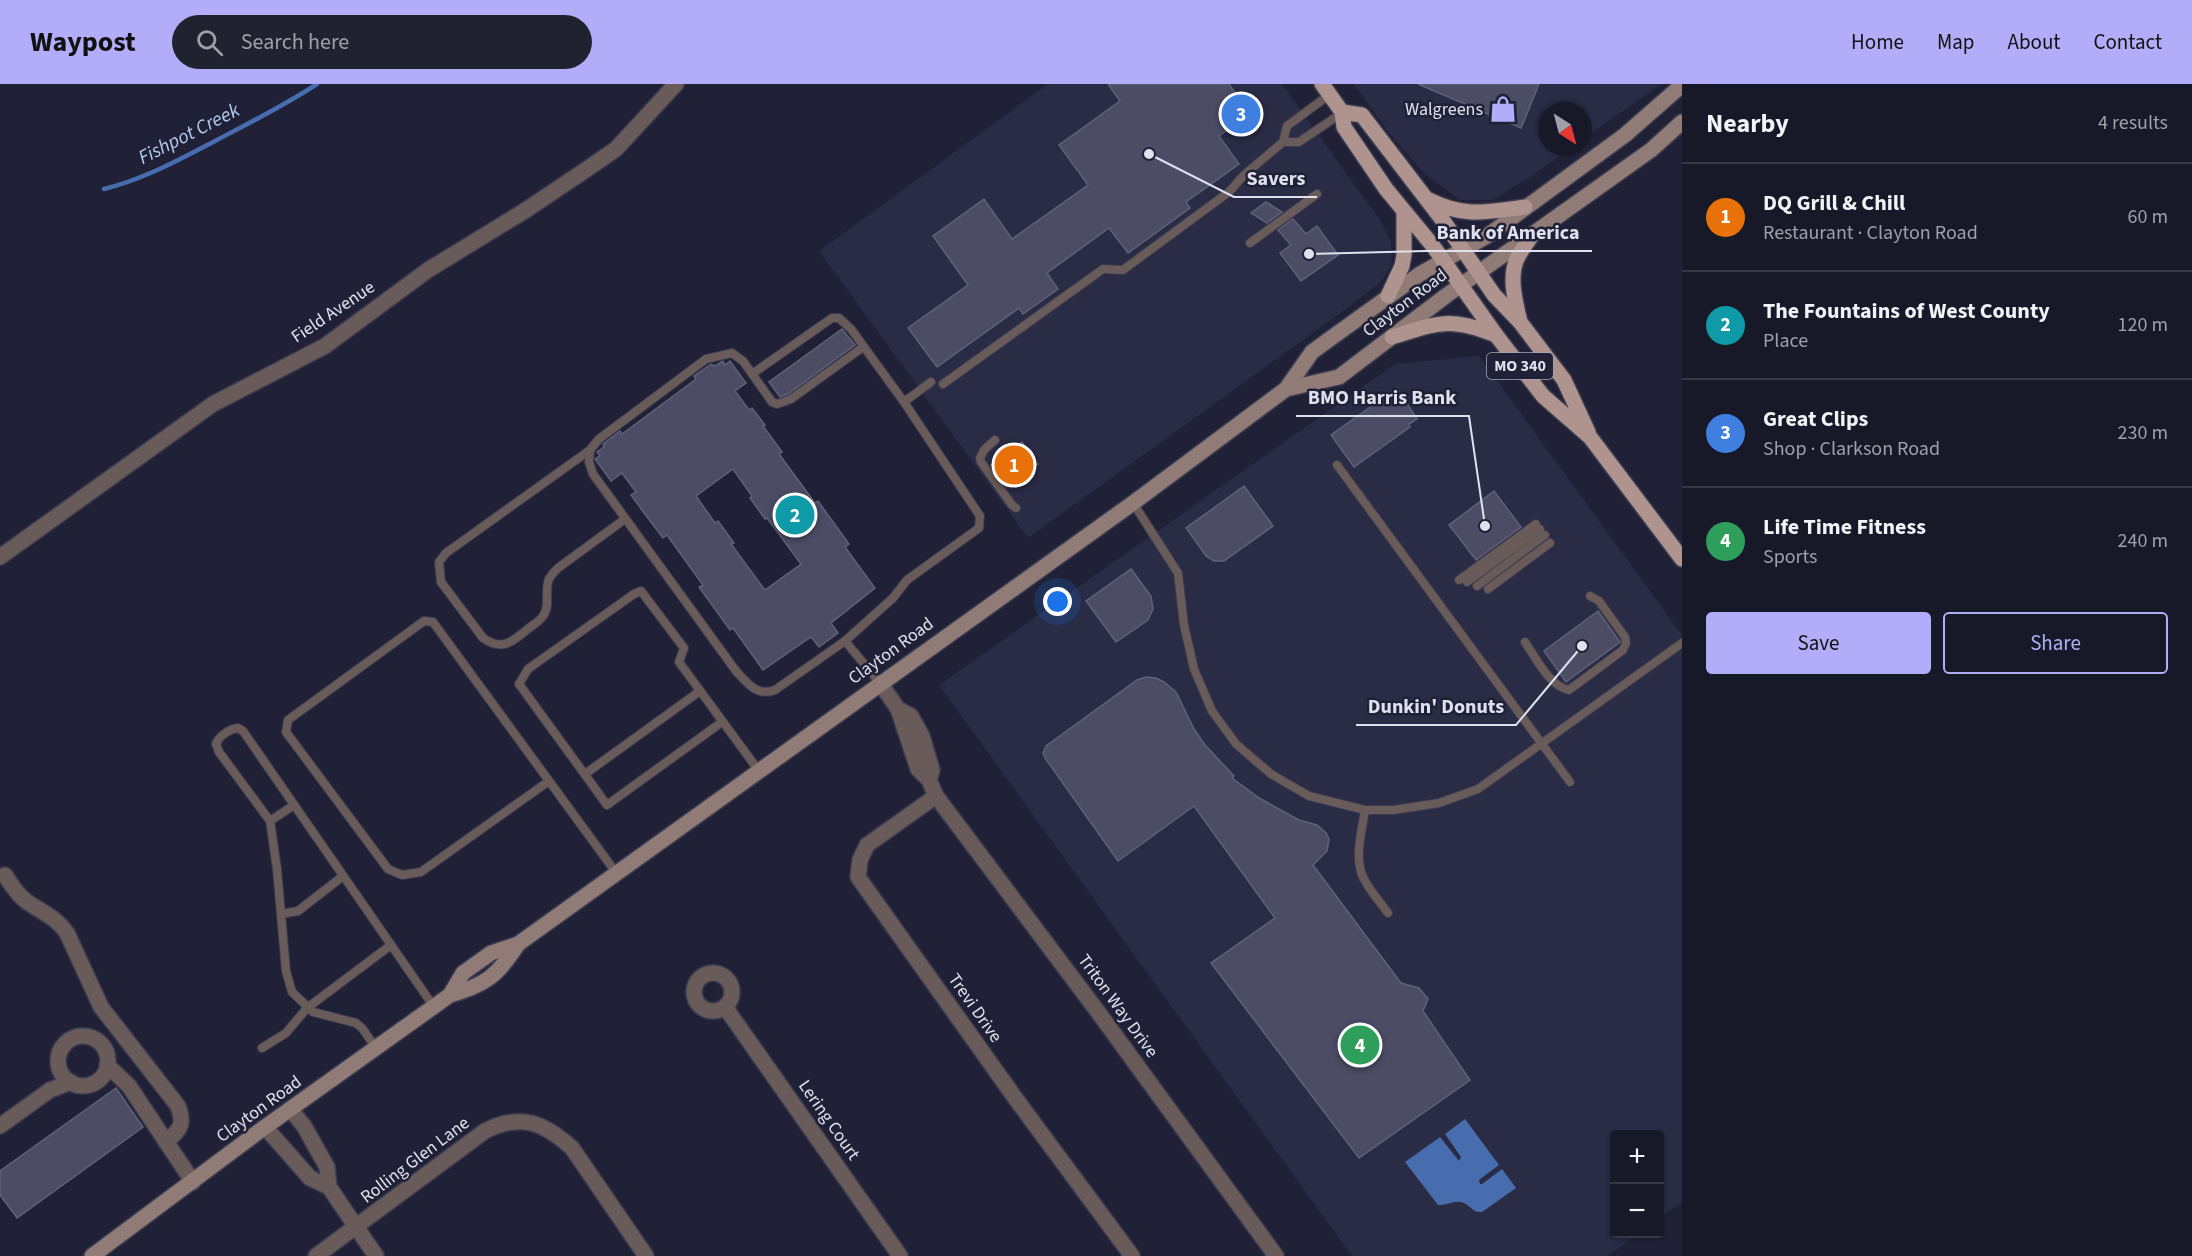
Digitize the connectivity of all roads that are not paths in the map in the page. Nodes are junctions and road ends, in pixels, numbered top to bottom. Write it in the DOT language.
graph roads {
  1 [pos="676,84"];
  2 [pos="1681,85"];
  3 [pos="1325,89"];
  4 [pos="1342,112"];
  5 [pos="1682,122"];
  6 [pos="1283,142"];
  7 [pos="1317,194"];
  8 [pos="1425,198"];
  9 [pos="1525,207"];
  10 [pos="1404,214"];
  11 [pos="1531,237"];
  12 [pos="1250,243"];
  13 [pos="1463,249"];
  14 [pos="1443,261"];
  15 [pos="1479,273"];
  16 [pos="1460,286"];
  17 [pos="1389,296"];
  18 [pos="1520,322"];
  19 [pos="1496,335"];
  20 [pos="1392,337"];
  21 [pos="863,347"];
  22 [pos="752,374"];
  23 [pos="931,382"];
  24 [pos="943,384"];
  25 [pos="1286,388"];
  26 [pos="904,402"];
  27 [pos="1590,437"];
  28 [pos="995,440"];
  29 [pos="590,450"];
  30 [pos="1337,465"];
  31 [pos="1132,503"];
  32 [pos="1017,508"];
  33 [pos="625,519"];
  34 [pos="1550,543"];
  35 [pos="0,557"];
  36 [pos="1682,559"];
  37 [pos="1463,581"];
  38 [pos="1477,586"];
  39 [pos="1488,589"];
  40 [pos="1590,596"];
  41 [pos="845,641"];
  42 [pos="1525,642"];
  43 [pos="1682,643"];
  44 [pos="880,683"];
  45 [pos="700,691"];
  46 [pos="722,722"];
  47 [pos="1542,744"];
  48 [pos="759,771"];
  49 [pos="585,774"];
  50 [pos="549,781"];
  51 [pos="1570,782"];
  52 [pos="936,796"];
  53 [pos="294,805"];
  54 [pos="1365,810"];
  55 [pos="270,820"];
  56 [pos="617,874"];
  57 [pos="5,875"];
  58 [pos="343,876"];
  59 [pos="1388,913"];
  60 [pos="281,914"];
  61 [pos="391,945"];
  62 [pos="434,1006"];
  63 [pos="725,1007"];
  64 [pos="310,1010"];
  65 [pos="262,1048"];
  66 [pos="376,1048"];
  67 [pos="108,1065"];
  68 [pos="71,1083"];
  69 [pos="290,1109"];
  70 [pos="0,1126"];
  71 [pos="265,1127"];
  72 [pos="166,1142"];
  73 [pos="193,1182"];
  74 [pos="329,1187"];
  75 [pos="358,1227"];
  76 [pos="92,1256"];
  77 [pos="316,1256"];
  78 [pos="376,1256"];
  79 [pos="646,1256"];
  80 [pos="900,1256"];
  81 [pos="1132,1256"];
  82 [pos="1276,1256"];
  1 -- 35 [label="street, Field Avenue"];
  2 -- 9 [label="main road, Clayton Road"];
  3 -- 4 [label="main road, MO 340"];
  3 -- 6 [label="lane"];
  4 -- 6 [label="lane"];
  4 -- 8 [label="main road, MO 340"];
  4 -- 10 [label="main road, MO 340"];
  5 -- 11 [label="main road, Clayton Road"];
  6 -- 24 [label="lane"];
  7 -- 12 [label="lane"];
  8 -- 9 [label="main road"];
  8 -- 13 [label="main road, MO 340"];
  9 -- 13 [label="main road, Clayton Road"];
  10 -- 14 [label="main road, MO 340"];
  10 -- 17 [label="main road"];
  11 -- 15 [label="main road, Clayton Road"];
  11 -- 18 [label="main road"];
  13 -- 14 [label="main road, Clayton Road"];
  13 -- 15 [label="main road, MO 340"];
  14 -- 16 [label="main road, MO 340"];
  14 -- 17 [label="main road, Clayton Road"];
  15 -- 16 [label="main road, Clayton Road"];
  15 -- 18 [label="main road, MO 340"];
  16 -- 19 [label="main road, MO 340"];
  16 -- 20 [label="main road, Clayton Road"];
  17 -- 25 [label="main road, Clayton Road"];
  18 -- 27 [label="main road, MO 340"];
  19 -- 20 [label="main road"];
  19 -- 27 [label="main road, MO 340"];
  20 -- 25 [label="main road, Clayton Road"];
  21 -- 22 [label="lane"];
  21 -- 22 [label="lane"];
  21 -- 26 [label="lane"];
  22 -- 29 [label="lane"];
  23 -- 26 [label="lane"];
  25 -- 31 [label="main road, Clayton Road"];
  26 -- 41 [label="lane"];
  27 -- 36 [label="main road, MO 340"];
  28 -- 32 [label="lane"];
  29 -- 33 [label="lane"];
  29 -- 33 [label="lane"];
  30 -- 47 [label="lane"];
  31 -- 44 [label="main road, Clayton Road"];
  31 -- 54 [label="lane"];
  33 -- 41 [label="lane"];
  34 -- 39 [label="lane"];
  37 -- 38 [label="lane"];
  40 -- 42 [label="lane"];
  41 -- 44 [label="lane"];
  43 -- 47 [label="lane"];
  44 -- 48 [label="main road, Clayton Road"];
  44 -- 52 [label="street, Triton Way Drive"];
  45 -- 46 [label="lane"];
  45 -- 49 [label="lane"];
  45 -- 49 [label="lane"];
  46 -- 48 [label="lane"];
  46 -- 49 [label="lane"];
  47 -- 51 [label="lane"];
  47 -- 54 [label="lane"];
  48 -- 56 [label="main road, Clayton Road"];
  50 -- 50 [label="lane"];
  50 -- 56 [label="lane"];
  52 -- 81 [label="street, Trevi Drive"];
  52 -- 82 [label="street, Triton Way Drive"];
  53 -- 55 [label="lane"];
  53 -- 55 [label="lane"];
  53 -- 58 [label="lane"];
  54 -- 59 [label="lane"];
  55 -- 60 [label="lane"];
  56 -- 62 [label="main road, Clayton Road"];
  57 -- 72 [label="street"];
  58 -- 60 [label="lane"];
  58 -- 61 [label="lane"];
  60 -- 64 [label="lane"];
  61 -- 62 [label="lane"];
  61 -- 64 [label="lane"];
  62 -- 66 [label="main road, Clayton Road"];
  63 -- 80 [label="street, Lering Court"];
  64 -- 65 [label="lane"];
  64 -- 66 [label="lane"];
  66 -- 69 [label="main road, Clayton Road"];
  67 -- 68 [label="street"];
  67 -- 68 [label="street"];
  67 -- 72 [label="street"];
  68 -- 70 [label="street"];
  69 -- 71 [label="main road, Clayton Road"];
  69 -- 74 [label="street"];
  71 -- 73 [label="main road, Clayton Road"];
  71 -- 74 [label="street"];
  72 -- 73 [label="street"];
  73 -- 76 [label="main road, Clayton Road"];
  74 -- 75 [label="street"];
  75 -- 77 [label="street, Rolling Glen Lane"];
  75 -- 78 [label="street"];
  75 -- 79 [label="street, Rolling Glen Lane"];
}
